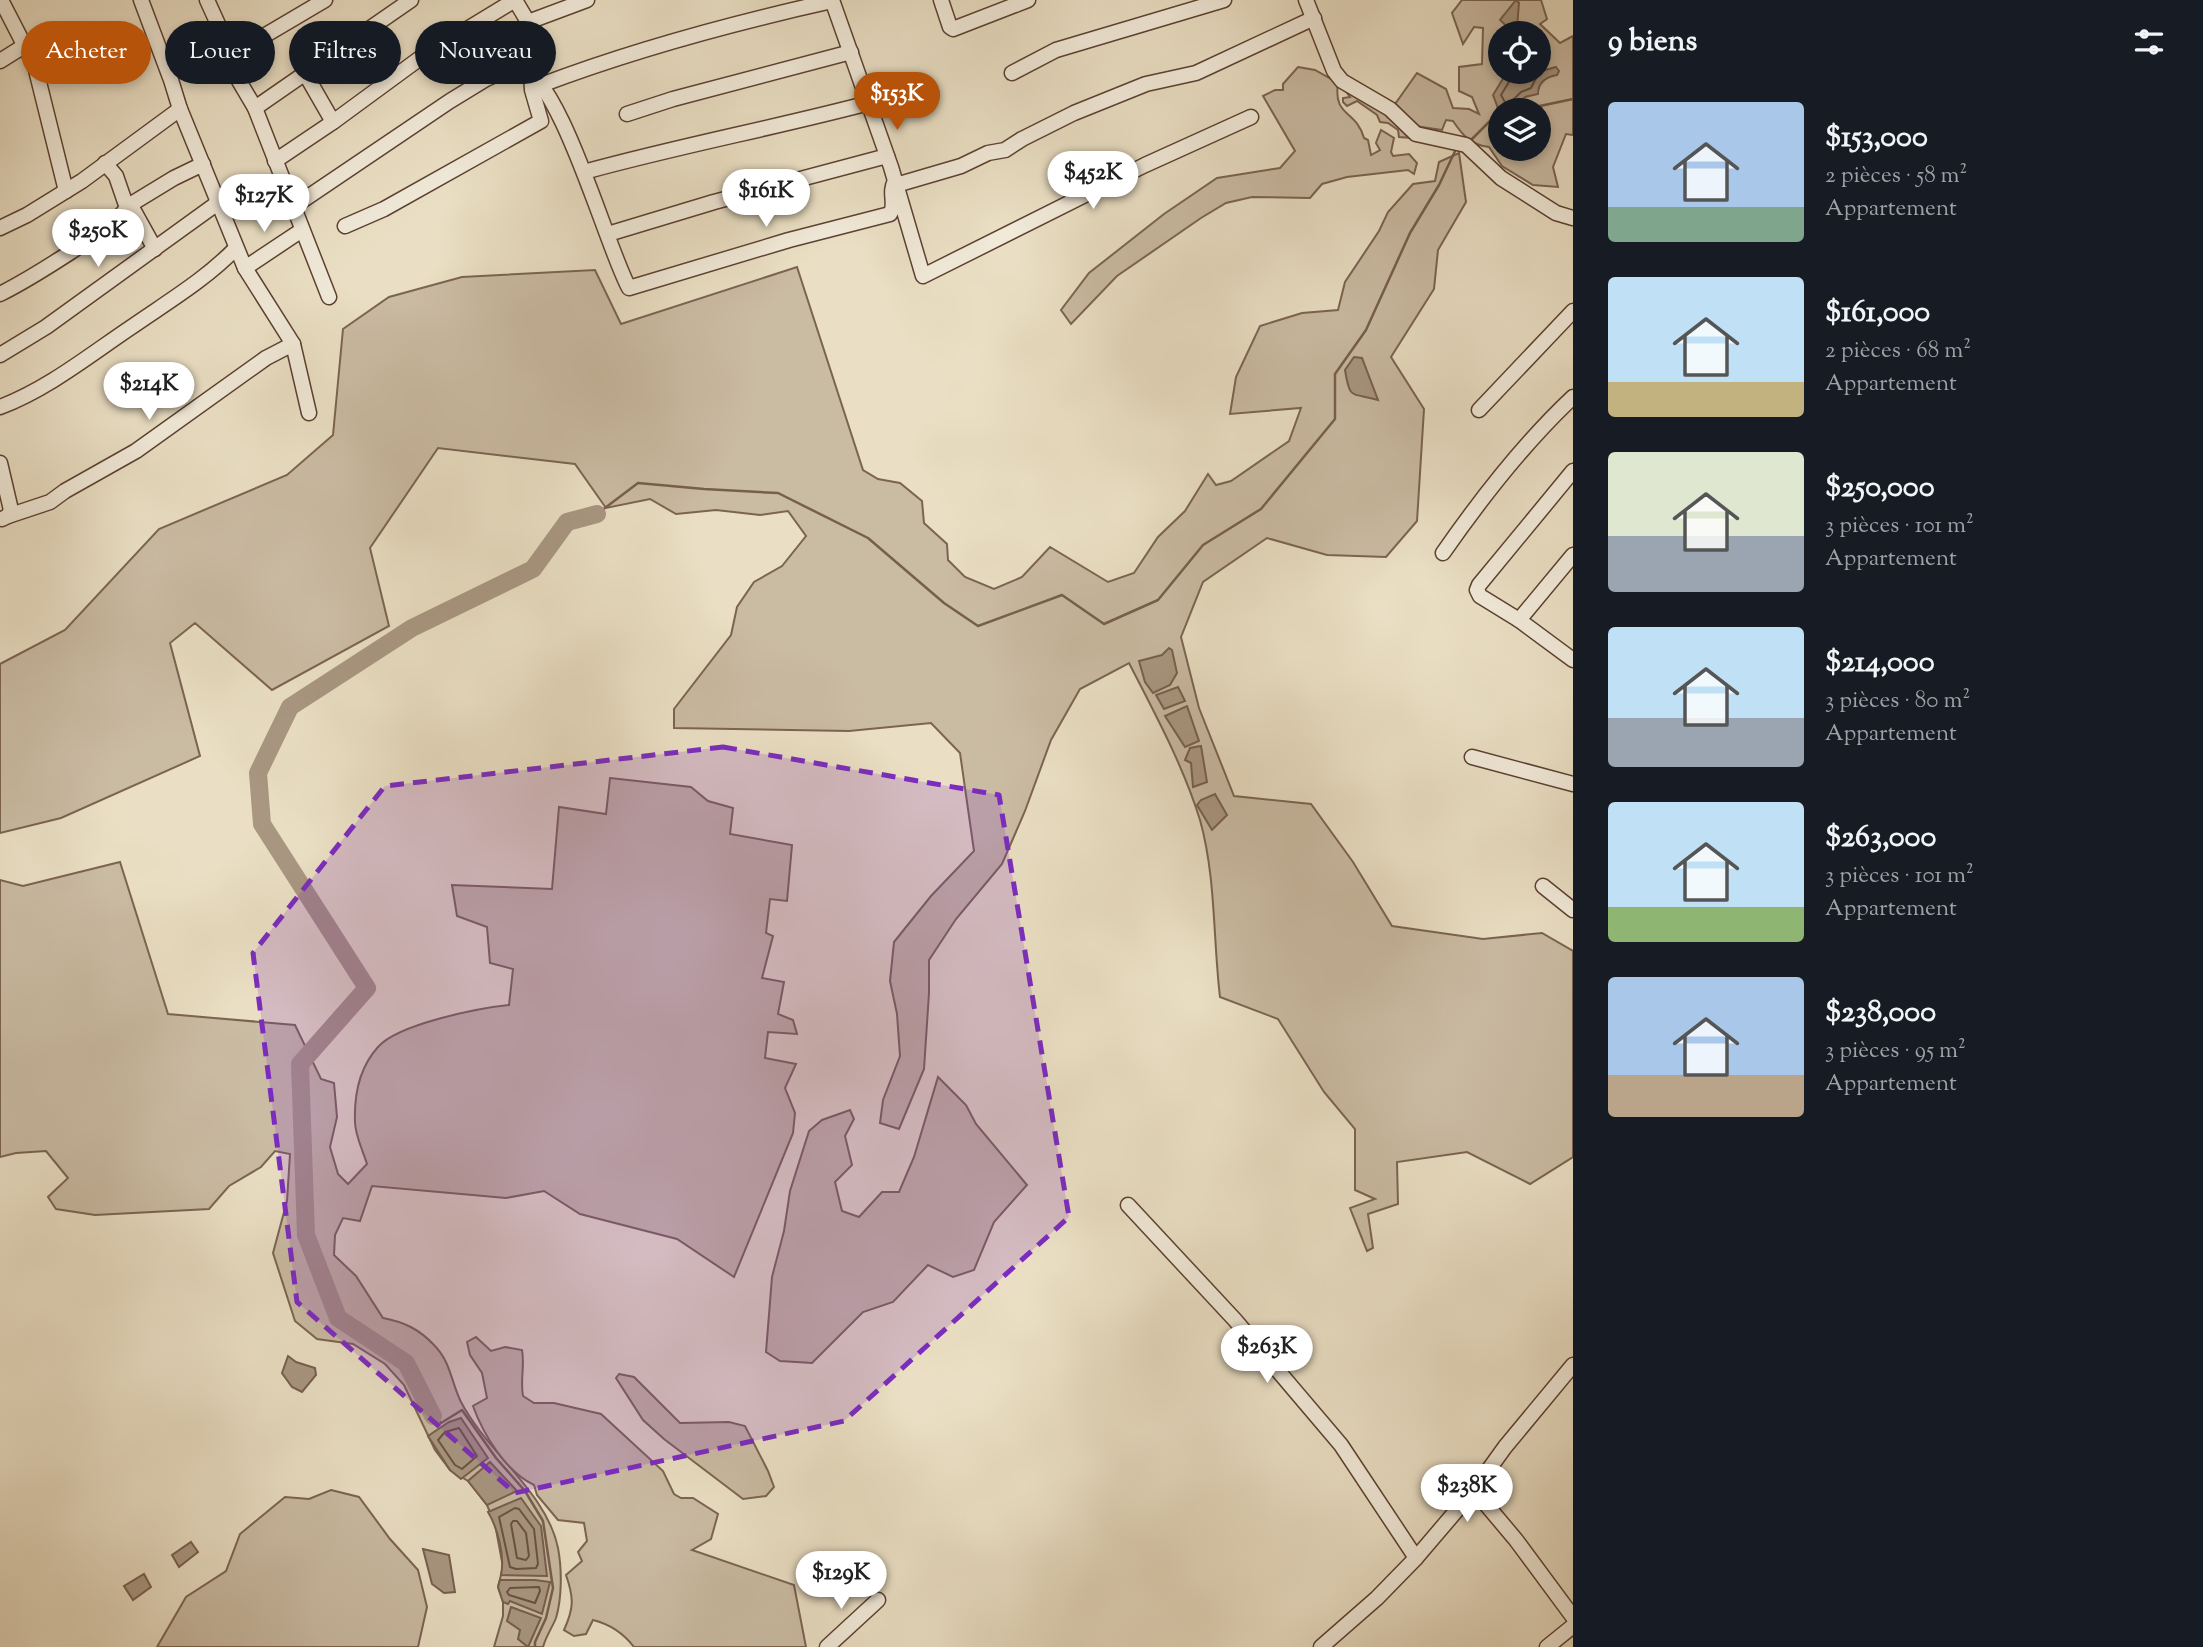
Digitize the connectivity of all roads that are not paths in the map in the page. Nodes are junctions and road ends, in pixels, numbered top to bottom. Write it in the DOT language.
graph roads {
  1 [pos="1,0"];
  2 [pos="141,0"];
  3 [pos="206,0"];
  4 [pos="325,0"];
  5 [pos="411,0"];
  6 [pos="587,0"];
  7 [pos="941,0"];
  8 [pos="1028,0"];
  9 [pos="1224,0"];
  10 [pos="1306,0"];
  11 [pos="832,1"];
  12 [pos="1314,18"];
  13 [pos="216,21"];
  14 [pos="382,21"];
  15 [pos="275,30"];
  16 [pos="21,40"];
  17 [pos="21,48"];
  18 [pos="851,52"];
  19 [pos="0,61"];
  20 [pos="1012,73"];
  21 [pos="39,84"];
  22 [pos="241,84"];
  23 [pos="292,84"];
  24 [pos="311,84"];
  25 [pos="478,84"];
  26 [pos="532,84"];
  27 [pos="541,85"];
  28 [pos="869,103"];
  29 [pos="255,108"];
  30 [pos="180,109"];
  31 [pos="627,114"];
  32 [pos="1251,117"];
  33 [pos="333,122"];
  34 [pos="887,156"];
  35 [pos="275,161"];
  36 [pos="105,163"];
  37 [pos="203,164"];
  38 [pos="584,172"];
  39 [pos="895,183"];
  40 [pos="66,191"];
  41 [pos="219,202"];
  42 [pos="129,206"];
  43 [pos="293,207"];
  44 [pos="1573,218"];
  45 [pos="345,226"];
  46 [pos="0,228"];
  47 [pos="302,230"];
  48 [pos="608,234"];
  49 [pos="236,248"];
  50 [pos="155,249"];
  51 [pos="245,268"];
  52 [pos="0,294"];
  53 [pos="329,296"];
  54 [pos="1573,312"];
  55 [pos="293,344"];
  56 [pos="0,355"];
  57 [pos="1573,397"];
  58 [pos="0,407"];
  59 [pos="1479,410"];
  60 [pos="309,413"];
  61 [pos="0,463"];
  62 [pos="1573,471"];
  63 [pos="4,517"];
  64 [pos="1444,552"];
  65 [pos="1573,555"];
  66 [pos="1519,620"];
  67 [pos="1571,654"];
  68 [pos="1472,757"];
  69 [pos="1573,784"];
  70 [pos="1543,886"];
  71 [pos="1573,910"];
  72 [pos="1128,1205"];
  73 [pos="1573,1365"];
  74 [pos="1474,1490"];
  75 [pos="1416,1558"];
  76 [pos="878,1600"];
  77 [pos="1573,1617"];
  78 [pos="1573,1626"];
  79 [pos="1327,1645"];
  80 [pos="827,1647"];
  81 [pos="1547,1647"];
  1 -- 16 [label="street"];
  2 -- 30 [label="street"];
  3 -- 13 [label="street"];
  4 -- 15 [label="street"];
  5 -- 14 [label="street"];
  6 -- 33 [label="street"];
  7 -- 8 [label="street"];
  9 -- 20 [label="street"];
  10 -- 12 [label="street"];
  11 -- 18 [label="street"];
  11 -- 27 [label="street"];
  12 -- 39 [label="street"];
  12 -- 44 [label="street"];
  17 -- 19 [label="street"];
  18 -- 28 [label="street"];
  18 -- 31 [label="street"];
  21 -- 40 [label="street"];
  22 -- 29 [label="street"];
  23 -- 29 [label="street"];
  24 -- 33 [label="street"];
  25 -- 43 [label="street"];
  26 -- 45 [label="street"];
  27 -- 38 [label="street"];
  28 -- 34 [label="street"];
  28 -- 38 [label="street"];
  29 -- 35 [label="street"];
  30 -- 36 [label="street"];
  30 -- 37 [label="street"];
  32 -- 39 [label="street"];
  33 -- 35 [label="street"];
  34 -- 39 [label="street"];
  34 -- 48 [label="street"];
  35 -- 43 [label="street"];
  36 -- 40 [label="street"];
  36 -- 42 [label="street"];
  37 -- 41 [label="street"];
  37 -- 42 [label="street"];
  38 -- 48 [label="street"];
  39 -- 48 [label="street"];
  40 -- 46 [label="street"];
  41 -- 49 [label="street"];
  41 -- 50 [label="street"];
  42 -- 50 [label="street"];
  42 -- 52 [label="street"];
  43 -- 47 [label="street"];
  47 -- 51 [label="street"];
  47 -- 53 [label="street"];
  49 -- 51 [label="street"];
  49 -- 58 [label="street"];
  50 -- 56 [label="street"];
  51 -- 55 [label="street"];
  54 -- 59 [label="street"];
  55 -- 60 [label="street"];
  55 -- 63 [label="street"];
  57 -- 64 [label="street"];
  61 -- 63 [label="street"];
  62 -- 66 [label="street"];
  65 -- 66 [label="street"];
  66 -- 67 [label="street"];
  68 -- 69 [label="street"];
  70 -- 71 [label="street"];
  72 -- 75 [label="street"];
  73 -- 74 [label="street"];
  74 -- 75 [label="street"];
  74 -- 77 [label="street"];
  75 -- 79 [label="street"];
  76 -- 80 [label="street"];
  78 -- 81 [label="street"];
}
